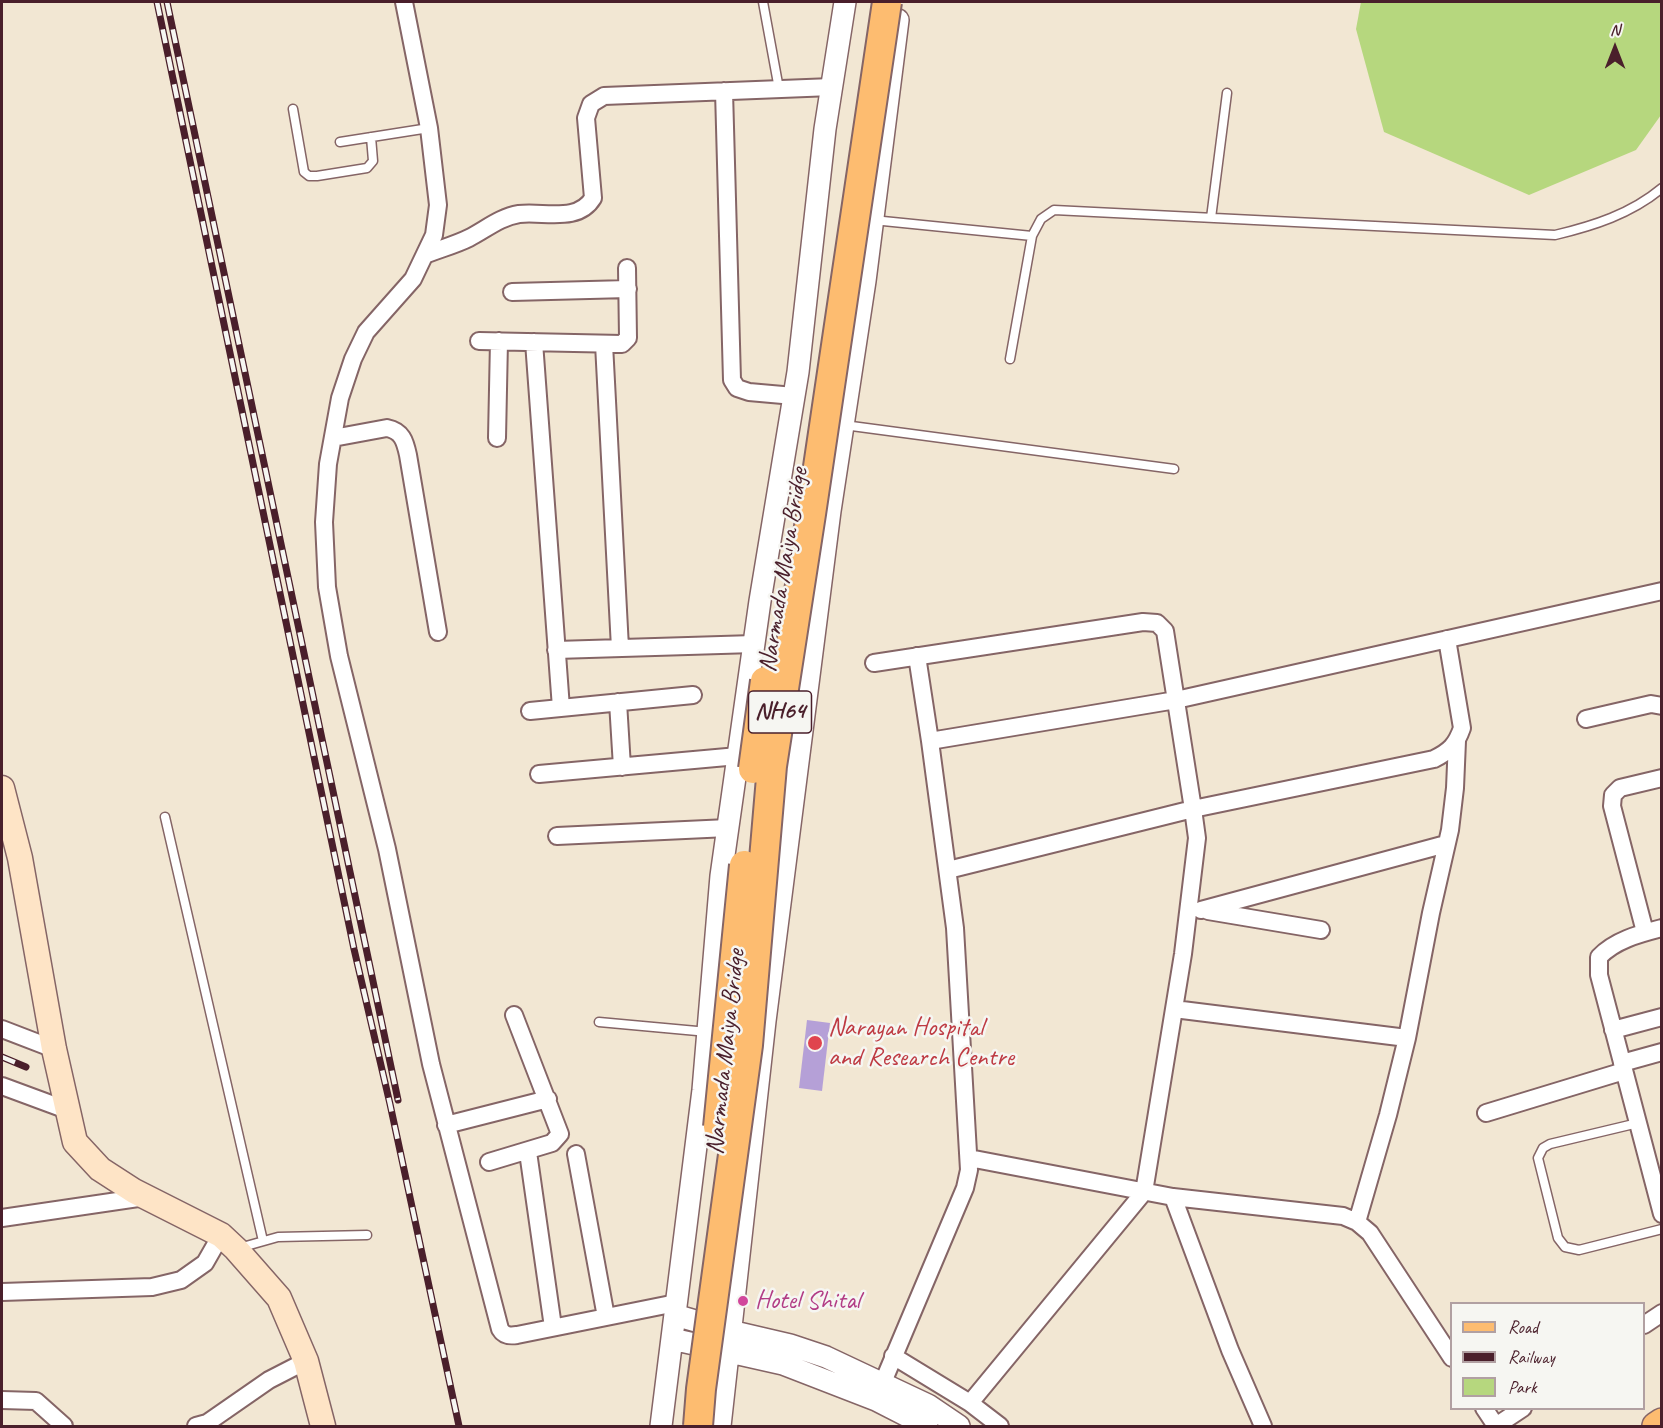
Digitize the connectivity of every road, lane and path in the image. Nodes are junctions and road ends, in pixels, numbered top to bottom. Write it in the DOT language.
graph roads {
  1 [pos="404,2"];
  2 [pos="763,2"];
  3 [pos="845,2"];
  4 [pos="868,2"];
  5 [pos="887,2"];
  6 [pos="900,2"];
  7 [pos="832,87"];
  8 [pos="779,89"];
  9 [pos="724,91"];
  10 [pos="1227,93"];
  11 [pos="293,109"];
  12 [pos="429,128"];
  13 [pos="371,137"];
  14 [pos="340,142"];
  15 [pos="1662,189"];
  16 [pos="1211,218"];
  17 [pos="872,220"];
  18 [pos="1032,236"];
  19 [pos="425,255"];
  20 [pos="627,268"];
  21 [pos="628,289"];
  22 [pos="512,292"];
  23 [pos="479,341"];
  24 [pos="499,342"];
  25 [pos="534,342"];
  26 [pos="604,344"];
  27 [pos="1010,359"];
  28 [pos="794,396"];
  29 [pos="843,425"];
  30 [pos="333,438"];
  31 [pos="496,438"];
  32 [pos="1174,469"];
  33 [pos="1662,591"];
  34 [pos="438,632"];
  35 [pos="1447,639"];
  36 [pos="754,644"];
  37 [pos="620,648"];
  38 [pos="556,650"];
  39 [pos="917,656"];
  40 [pos="874,663"];
  41 [pos="693,695"];
  42 [pos="1176,700"];
  43 [pos="618,702"];
  44 [pos="1662,706"];
  45 [pos="561,708"];
  46 [pos="530,711"];
  47 [pos="1586,719"];
  48 [pos="930,741"];
  49 [pos="1457,741"];
  50 [pos="738,756"];
  51 [pos="622,767"];
  52 [pos="539,774"];
  53 [pos="1662,778"];
  54 [pos="2,788"];
  55 [pos="1193,809"];
  56 [pos="165,817"];
  57 [pos="728,828"];
  58 [pos="557,836"];
  59 [pos="1446,844"];
  60 [pos="948,870"];
  61 [pos="1195,909"];
  62 [pos="1321,930"];
  63 [pos="1653,930"];
  64 [pos="1174,1008"];
  65 [pos="514,1015"];
  66 [pos="1662,1017"];
  67 [pos="598,1022"];
  68 [pos="2,1029"];
  69 [pos="1613,1030"];
  70 [pos="708,1032"];
  71 [pos="1407,1038"];
  72 [pos="54,1049"];
  73 [pos="1662,1052"];
  74 [pos="1623,1067"];
  75 [pos="2,1086"];
  76 [pos="548,1100"];
  77 [pos="67,1110"];
  78 [pos="1486,1113"];
  79 [pos="1638,1123"];
  80 [pos="446,1125"];
  81 [pos="528,1152"];
  82 [pos="1654,1152"];
  83 [pos="576,1154"];
  84 [pos="969,1158"];
  85 [pos="489,1162"];
  86 [pos="1144,1192"];
  87 [pos="145,1197"];
  88 [pos="1173,1197"];
  89 [pos="1662,1214"];
  90 [pos="2,1218"];
  91 [pos="1357,1222"];
  92 [pos="1662,1228"];
  93 [pos="367,1235"];
  94 [pos="263,1241"];
  95 [pos="229,1242"];
  96 [pos="2,1292"];
  97 [pos="676,1309"];
  98 [pos="1662,1313"];
  99 [pos="606,1317"];
  100 [pos="1645,1324"];
  101 [pos="553,1328"];
  102 [pos="730,1331"];
  103 [pos="672,1339"];
  104 [pos="728,1353"];
  105 [pos="1450,1355"];
  106 [pos="893,1356"];
  107 [pos="306,1361"];
  108 [pos="880,1392"];
  109 [pos="2,1400"];
  110 [pos="970,1403"];
  111 [pos="1485,1410"];
  112 [pos="1519,1410"];
  113 [pos="1662,1422"];
  114 [pos="64,1426"];
  115 [pos="196,1426"];
  116 [pos="323,1426"];
  117 [pos="661,1426"];
  118 [pos="680,1426"];
  119 [pos="698,1426"];
  120 [pos="720,1426"];
  121 [pos="927,1426"];
  122 [pos="959,1426"];
  123 [pos="1000,1426"];
  124 [pos="1263,1426"];
  125 [pos="1496,1426"];
  126 [pos="1656,1426"];
  1 -- 12 [label="street"];
  2 -- 8 [label="lane"];
  3 -- 7 [label="street, NH64"];
  4 -- 118 [label="highway, Narmada Maiya Bridge / NH64, bridge"];
  5 -- 119 [label="highway, NH64, bridge"];
  6 -- 17 [label="street"];
  7 -- 8 [label="street"];
  7 -- 28 [label="street, NH64"];
  8 -- 9 [label="street"];
  9 -- 19 [label="street"];
  9 -- 28 [label="street"];
  10 -- 16 [label="lane"];
  11 -- 13 [label="lane"];
  12 -- 13 [label="lane"];
  12 -- 19 [label="street"];
  13 -- 14 [label="lane"];
  15 -- 16 [label="lane"];
  16 -- 18 [label="lane"];
  17 -- 18 [label="lane"];
  17 -- 29 [label="street"];
  18 -- 27 [label="lane"];
  19 -- 30 [label="street"];
  20 -- 21 [label="street"];
  21 -- 22 [label="street"];
  21 -- 26 [label="street"];
  23 -- 24 [label="street"];
  24 -- 25 [label="street"];
  24 -- 31 [label="street"];
  25 -- 26 [label="street"];
  25 -- 38 [label="street"];
  26 -- 37 [label="street"];
  28 -- 36 [label="street, NH64"];
  29 -- 32 [label="lane"];
  29 -- 102 [label="street"];
  30 -- 34 [label="street"];
  30 -- 80 [label="street"];
  33 -- 35 [label="street"];
  35 -- 42 [label="street"];
  35 -- 49 [label="street"];
  36 -- 37 [label="street"];
  36 -- 50 [label="street, NH64"];
  37 -- 38 [label="street"];
  38 -- 45 [label="street"];
  39 -- 40 [label="street"];
  39 -- 42 [label="street"];
  39 -- 48 [label="street"];
  41 -- 43 [label="street"];
  42 -- 48 [label="street"];
  42 -- 55 [label="street"];
  43 -- 45 [label="street"];
  43 -- 51 [label="street"];
  44 -- 47 [label="street"];
  45 -- 46 [label="street"];
  48 -- 60 [label="street"];
  49 -- 55 [label="street"];
  49 -- 59 [label="street"];
  50 -- 51 [label="street"];
  50 -- 57 [label="street, NH64"];
  51 -- 52 [label="street"];
  53 -- 63 [label="street"];
  54 -- 72 [label="main road"];
  55 -- 60 [label="street"];
  55 -- 61 [label="street"];
  56 -- 94 [label="lane"];
  57 -- 58 [label="street"];
  57 -- 70 [label="street, NH64"];
  59 -- 61 [label="street"];
  59 -- 71 [label="street"];
  60 -- 84 [label="street"];
  61 -- 62 [label="street"];
  61 -- 64 [label="street"];
  63 -- 69 [label="street"];
  64 -- 71 [label="street"];
  64 -- 86 [label="street"];
  65 -- 76 [label="street"];
  66 -- 69 [label="street"];
  67 -- 70 [label="lane"];
  68 -- 72 [label="street"];
  69 -- 74 [label="street"];
  70 -- 97 [label="street, NH64"];
  71 -- 91 [label="street"];
  72 -- 77 [label="main road"];
  73 -- 74 [label="street"];
  74 -- 78 [label="street"];
  74 -- 79 [label="street"];
  75 -- 77 [label="street"];
  76 -- 80 [label="street"];
  76 -- 81 [label="street"];
  77 -- 87 [label="main road"];
  79 -- 82 [label="street"];
  79 -- 92 [label="lane"];
  80 -- 101 [label="street"];
  81 -- 85 [label="street"];
  81 -- 101 [label="street"];
  82 -- 89 [label="street"];
  83 -- 99 [label="street"];
  84 -- 86 [label="street"];
  84 -- 106 [label="street"];
  86 -- 88 [label="street"];
  86 -- 110 [label="street"];
  87 -- 90 [label="street"];
  87 -- 95 [label="main road"];
  88 -- 91 [label="street"];
  88 -- 124 [label="street"];
  91 -- 105 [label="street"];
  93 -- 94 [label="lane"];
  94 -- 95 [label="lane"];
  95 -- 96 [label="street"];
  95 -- 107 [label="main road"];
  97 -- 99 [label="street"];
  97 -- 102 [label="street"];
  97 -- 103 [label="street, NH64"];
  98 -- 100 [label="street"];
  99 -- 101 [label="street"];
  102 -- 104 [label="street"];
  102 -- 108 [label="street"];
  103 -- 104 [label="street"];
  103 -- 117 [label="street, NH64"];
  104 -- 108 [label="street"];
  104 -- 120 [label="street"];
  106 -- 108 [label="street"];
  106 -- 110 [label="street"];
  107 -- 115 [label="street"];
  107 -- 116 [label="main road"];
  108 -- 121 [label="street"];
  108 -- 122 [label="street"];
  109 -- 114 [label="street"];
  110 -- 123 [label="street"];
  111 -- 125 [label="street"];
  112 -- 125 [label="street"];
  113 -- 126 [label="main road"];
}
